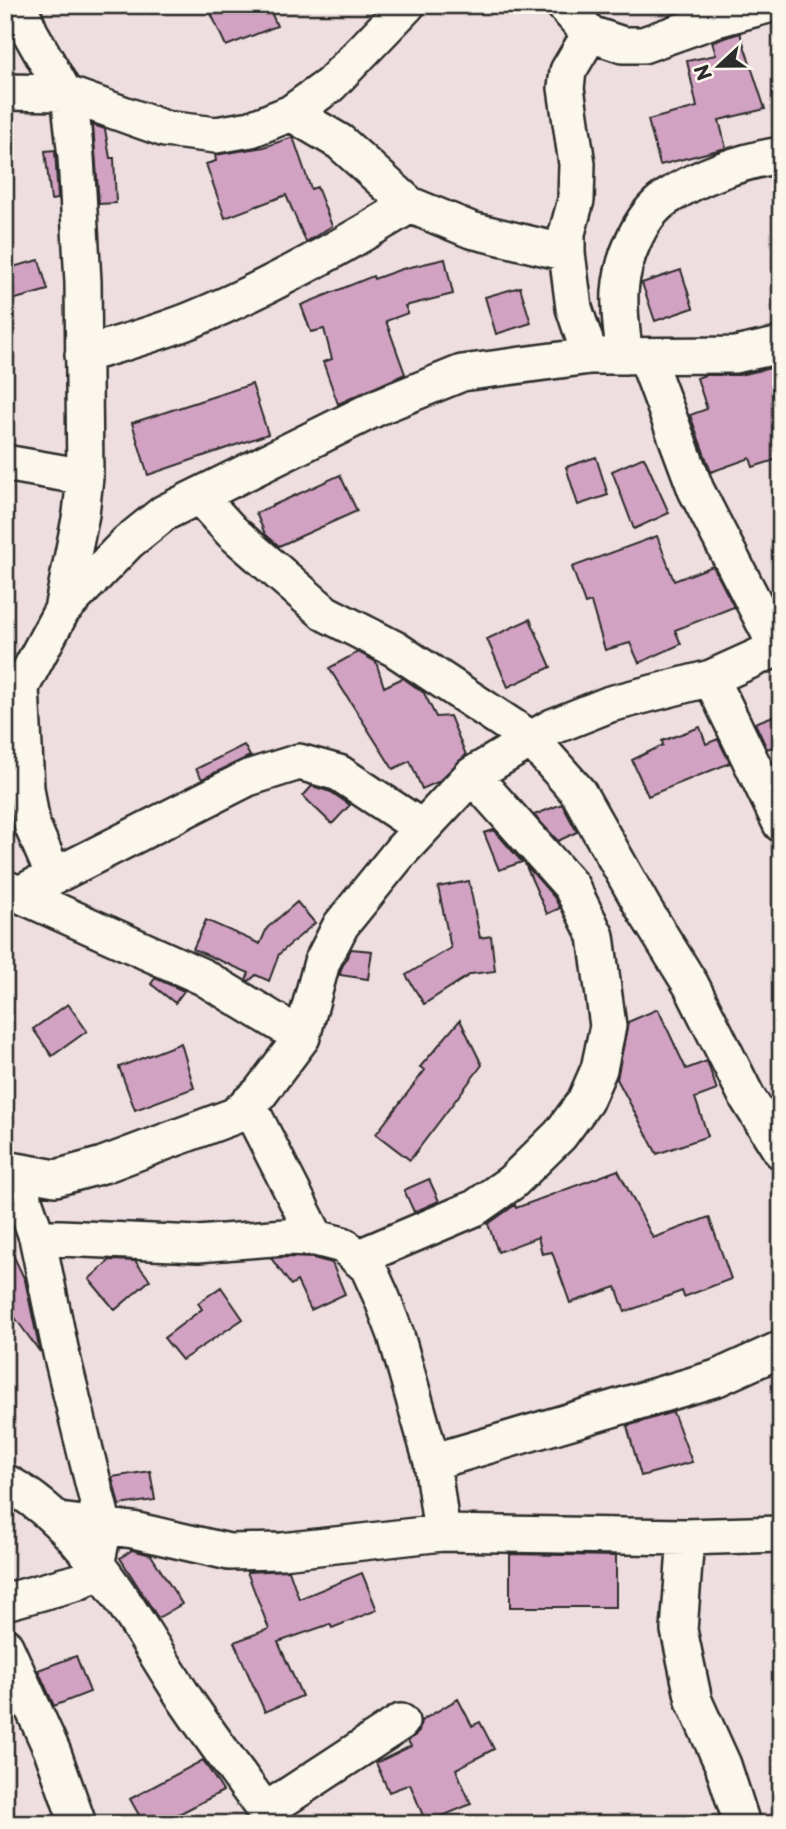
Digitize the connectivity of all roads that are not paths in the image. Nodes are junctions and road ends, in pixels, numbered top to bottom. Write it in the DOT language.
graph roads {
  1 [pos="19,5"];
  2 [pos="407,5"];
  3 [pos="564,5"];
  4 [pos="768,5"];
  5 [pos="590,34"];
  6 [pos="5,92"];
  7 [pos="64,93"];
  8 [pos="291,113"];
  9 [pos="781,155"];
  10 [pos="410,205"];
  11 [pos="567,253"];
  12 [pos="781,345"];
  13 [pos="83,355"];
  14 [pos="590,356"];
  15 [pos="636,356"];
  16 [pos="5,463"];
  17 [pos="85,477"];
  18 [pos="199,496"];
  19 [pos="62,610"];
  20 [pos="776,640"];
  21 [pos="710,678"];
  22 [pos="13,698"];
  23 [pos="531,739"];
  24 [pos="472,775"];
  25 [pos="781,824"];
  26 [pos="422,828"];
  27 [pos="54,876"];
  28 [pos="12,891"];
  29 [pos="302,1037"];
  30 [pos="248,1104"];
  31 [pos="781,1151"];
  32 [pos="9,1171"];
  33 [pos="24,1226"];
  34 [pos="316,1238"];
  35 [pos="357,1258"];
  36 [pos="781,1349"];
  37 [pos="432,1462"];
  38 [pos="5,1482"];
  39 [pos="59,1521"];
  40 [pos="104,1527"];
  41 [pos="442,1533"];
  42 [pos="781,1534"];
  43 [pos="686,1537"];
  44 [pos="96,1566"];
  45 [pos="5,1602"];
  46 [pos="5,1646"];
  47 [pos="401,1722"];
  48 [pos="271,1817"];
  49 [pos="78,1824"];
  50 [pos="742,1824"];
  1 -- 7 [label="street"];
  2 -- 8 [label="street"];
  3 -- 5 [label="street"];
  4 -- 5 [label="street"];
  5 -- 11 [label="street"];
  6 -- 7 [label="street"];
  7 -- 8 [label="street"];
  7 -- 13 [label="street"];
  8 -- 10 [label="street"];
  9 -- 15 [label="street"];
  10 -- 11 [label="street"];
  10 -- 13 [label="street"];
  11 -- 14 [label="street"];
  12 -- 15 [label="street"];
  13 -- 17 [label="street"];
  14 -- 15 [label="street"];
  14 -- 18 [label="street"];
  15 -- 20 [label="street"];
  16 -- 17 [label="street"];
  17 -- 19 [label="street"];
  18 -- 19 [label="street"];
  18 -- 23 [label="street"];
  19 -- 22 [label="street"];
  20 -- 21 [label="street"];
  21 -- 23 [label="street"];
  21 -- 25 [label="street"];
  22 -- 27 [label="street"];
  23 -- 24 [label="street"];
  23 -- 31 [label="street"];
  24 -- 26 [label="street"];
  24 -- 35 [label="street"];
  26 -- 27 [label="street"];
  26 -- 29 [label="street"];
  27 -- 28 [label="street"];
  28 -- 29 [label="street"];
  29 -- 30 [label="street"];
  30 -- 32 [label="street"];
  30 -- 34 [label="street"];
  32 -- 33 [label="street"];
  33 -- 34 [label="street"];
  33 -- 40 [label="street"];
  34 -- 35 [label="street"];
  35 -- 37 [label="street"];
  36 -- 37 [label="street"];
  37 -- 41 [label="street"];
  38 -- 39 [label="street"];
  39 -- 40 [label="street"];
  39 -- 44 [label="street"];
  40 -- 41 [label="street"];
  40 -- 44 [label="street"];
  41 -- 43 [label="street"];
  42 -- 43 [label="street"];
  43 -- 50 [label="street"];
  44 -- 45 [label="street"];
  44 -- 48 [label="street"];
  46 -- 49 [label="street"];
  47 -- 48 [label="street"];
}
